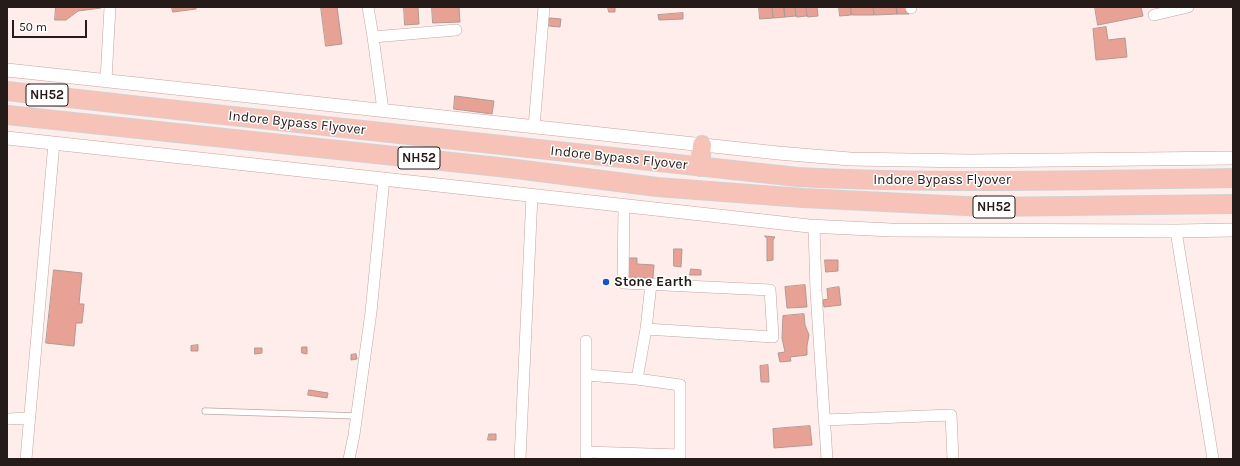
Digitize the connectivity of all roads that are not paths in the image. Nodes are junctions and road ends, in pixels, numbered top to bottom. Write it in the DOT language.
graph roads {
  1 [pos="110,7"];
  2 [pos="368,7"];
  3 [pos="544,7"];
  4 [pos="1188,7"];
  5 [pos="1154,15"];
  6 [pos="456,30"];
  7 [pos="373,37"];
  8 [pos="7,70"];
  9 [pos="106,80"];
  10 [pos="7,91"];
  11 [pos="382,110"];
  12 [pos="7,115"];
  13 [pos="534,127"];
  14 [pos="7,138"];
  15 [pos="54,143"];
  16 [pos="702,145"];
  17 [pos="1233,158"];
  18 [pos="700,167"];
  19 [pos="1233,178"];
  20 [pos="384,179"];
  21 [pos="532,195"];
  22 [pos="1233,204"];
  23 [pos="624,206"];
  24 [pos="814,227"];
  25 [pos="1233,230"];
  26 [pos="1176,231"];
  27 [pos="652,284"];
  28 [pos="646,329"];
  29 [pos="586,341"];
  30 [pos="586,375"];
  31 [pos="637,379"];
  32 [pos="205,411"];
  33 [pos="357,416"];
  34 [pos="30,418"];
  35 [pos="7,419"];
  36 [pos="824,420"];
  37 [pos="586,456"];
  38 [pos="680,457"];
  39 [pos="26,459"];
  40 [pos="349,459"];
  41 [pos="520,459"];
  42 [pos="827,459"];
  43 [pos="953,459"];
  44 [pos="1213,459"];
  1 -- 9 [label="street"];
  2 -- 7 [label="street"];
  3 -- 13 [label="street"];
  4 -- 5 [label="street"];
  6 -- 7 [label="street"];
  7 -- 11 [label="street"];
  8 -- 9 [label="street"];
  9 -- 11 [label="street"];
  10 -- 18 [label="highway, Indore Bypass Flyover / NH52"];
  11 -- 13 [label="street"];
  12 -- 22 [label="highway, Indore Bypass Flyover / NH52"];
  13 -- 16 [label="street"];
  14 -- 15 [label="street"];
  15 -- 20 [label="street"];
  15 -- 34 [label="street"];
  16 -- 17 [label="street"];
  16 -- 18 [label="highway"];
  18 -- 19 [label="highway, Indore Bypass Flyover / NH52"];
  20 -- 21 [label="street"];
  20 -- 33 [label="street"];
  21 -- 23 [label="street"];
  21 -- 41 [label="street"];
  23 -- 24 [label="street"];
  23 -- 27 [label="street"];
  24 -- 26 [label="street"];
  24 -- 36 [label="street"];
  25 -- 26 [label="street"];
  26 -- 44 [label="street"];
  27 -- 28 [label="street"];
  27 -- 28 [label="street"];
  28 -- 31 [label="street"];
  29 -- 30 [label="street"];
  30 -- 31 [label="street"];
  30 -- 37 [label="street"];
  31 -- 38 [label="street"];
  32 -- 33 [label="lane"];
  33 -- 40 [label="street"];
  34 -- 35 [label="street"];
  34 -- 39 [label="street"];
  36 -- 42 [label="street"];
  36 -- 43 [label="street"];
  37 -- 38 [label="street"];
}
